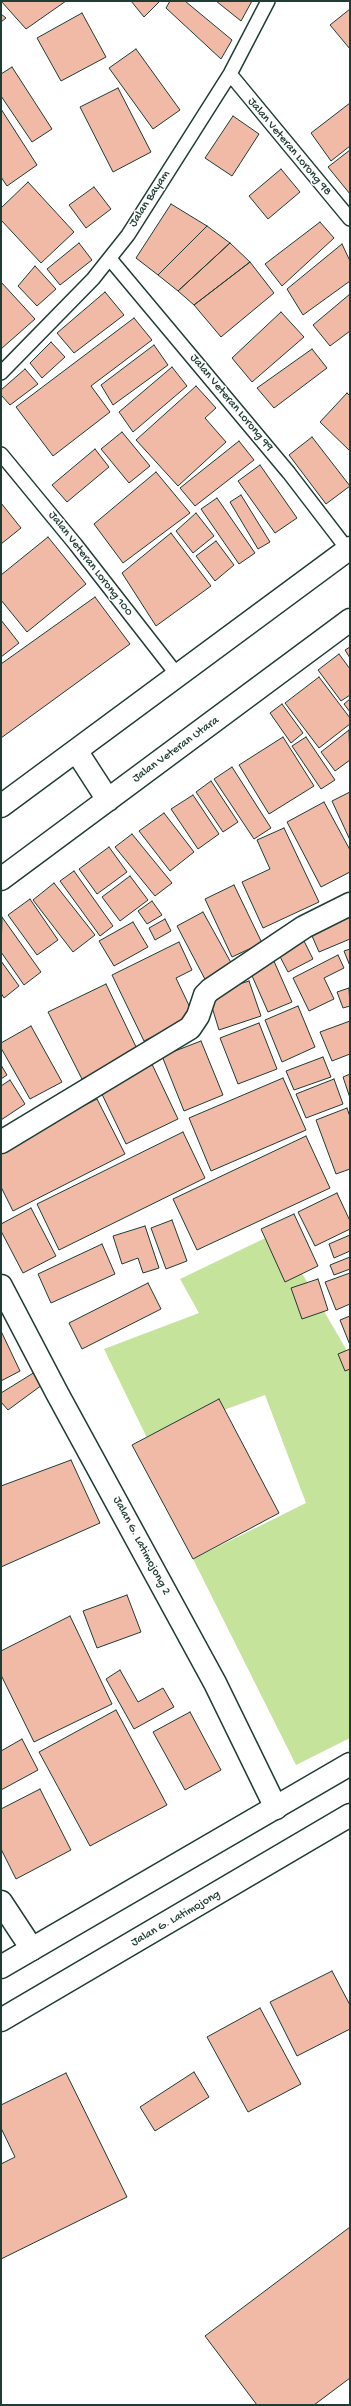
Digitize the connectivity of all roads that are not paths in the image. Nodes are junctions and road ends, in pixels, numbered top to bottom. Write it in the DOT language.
graph roads {
  1 [pos="268,1"];
  2 [pos="230,74"];
  3 [pos="350,219"];
  4 [pos="110,259"];
  5 [pos="1,373"];
  6 [pos="1,454"];
  7 [pos="349,549"];
  8 [pos="350,620"];
  9 [pos="178,676"];
  10 [pos="77,752"];
  11 [pos="108,800"];
  12 [pos="2,804"];
  13 [pos="1,879"];
  14 [pos="350,904"];
  15 [pos="1,1142"];
  16 [pos="1,1286"];
  17 [pos="350,1764"];
  18 [pos="276,1808"];
  19 [pos="350,1815"];
  20 [pos="1,1902"];
  21 [pos="32,1949"];
  22 [pos="1,1966"];
  23 [pos="1,2020"];
  1 -- 2 [label="lane, Jalan Bayam"];
  2 -- 3 [label="lane, Jalan Veteran Lorong 98"];
  2 -- 4 [label="lane, Jalan Bayam"];
  4 -- 5 [label="lane, Jalan Bayam"];
  4 -- 7 [label="lane, Jalan Veteran Lorong 99"];
  6 -- 9 [label="lane, Jalan Veteran Lorong 100"];
  7 -- 9 [label="main road"];
  8 -- 11 [label="main road, Jalan Veteran Utara"];
  9 -- 10 [label="main road"];
  10 -- 11 [label="main road"];
  10 -- 12 [label="main road"];
  11 -- 13 [label="main road, Jalan Veteran Utara"];
  14 -- 15 [label="main road"];
  16 -- 18 [label="main road, Jalan G. Latimojong 2"];
  17 -- 18 [label="main road"];
  18 -- 21 [label="main road"];
  19 -- 23 [label="main road, Jalan G. Latimojong"];
  20 -- 21 [label="main road"];
  21 -- 22 [label="main road"];
}
